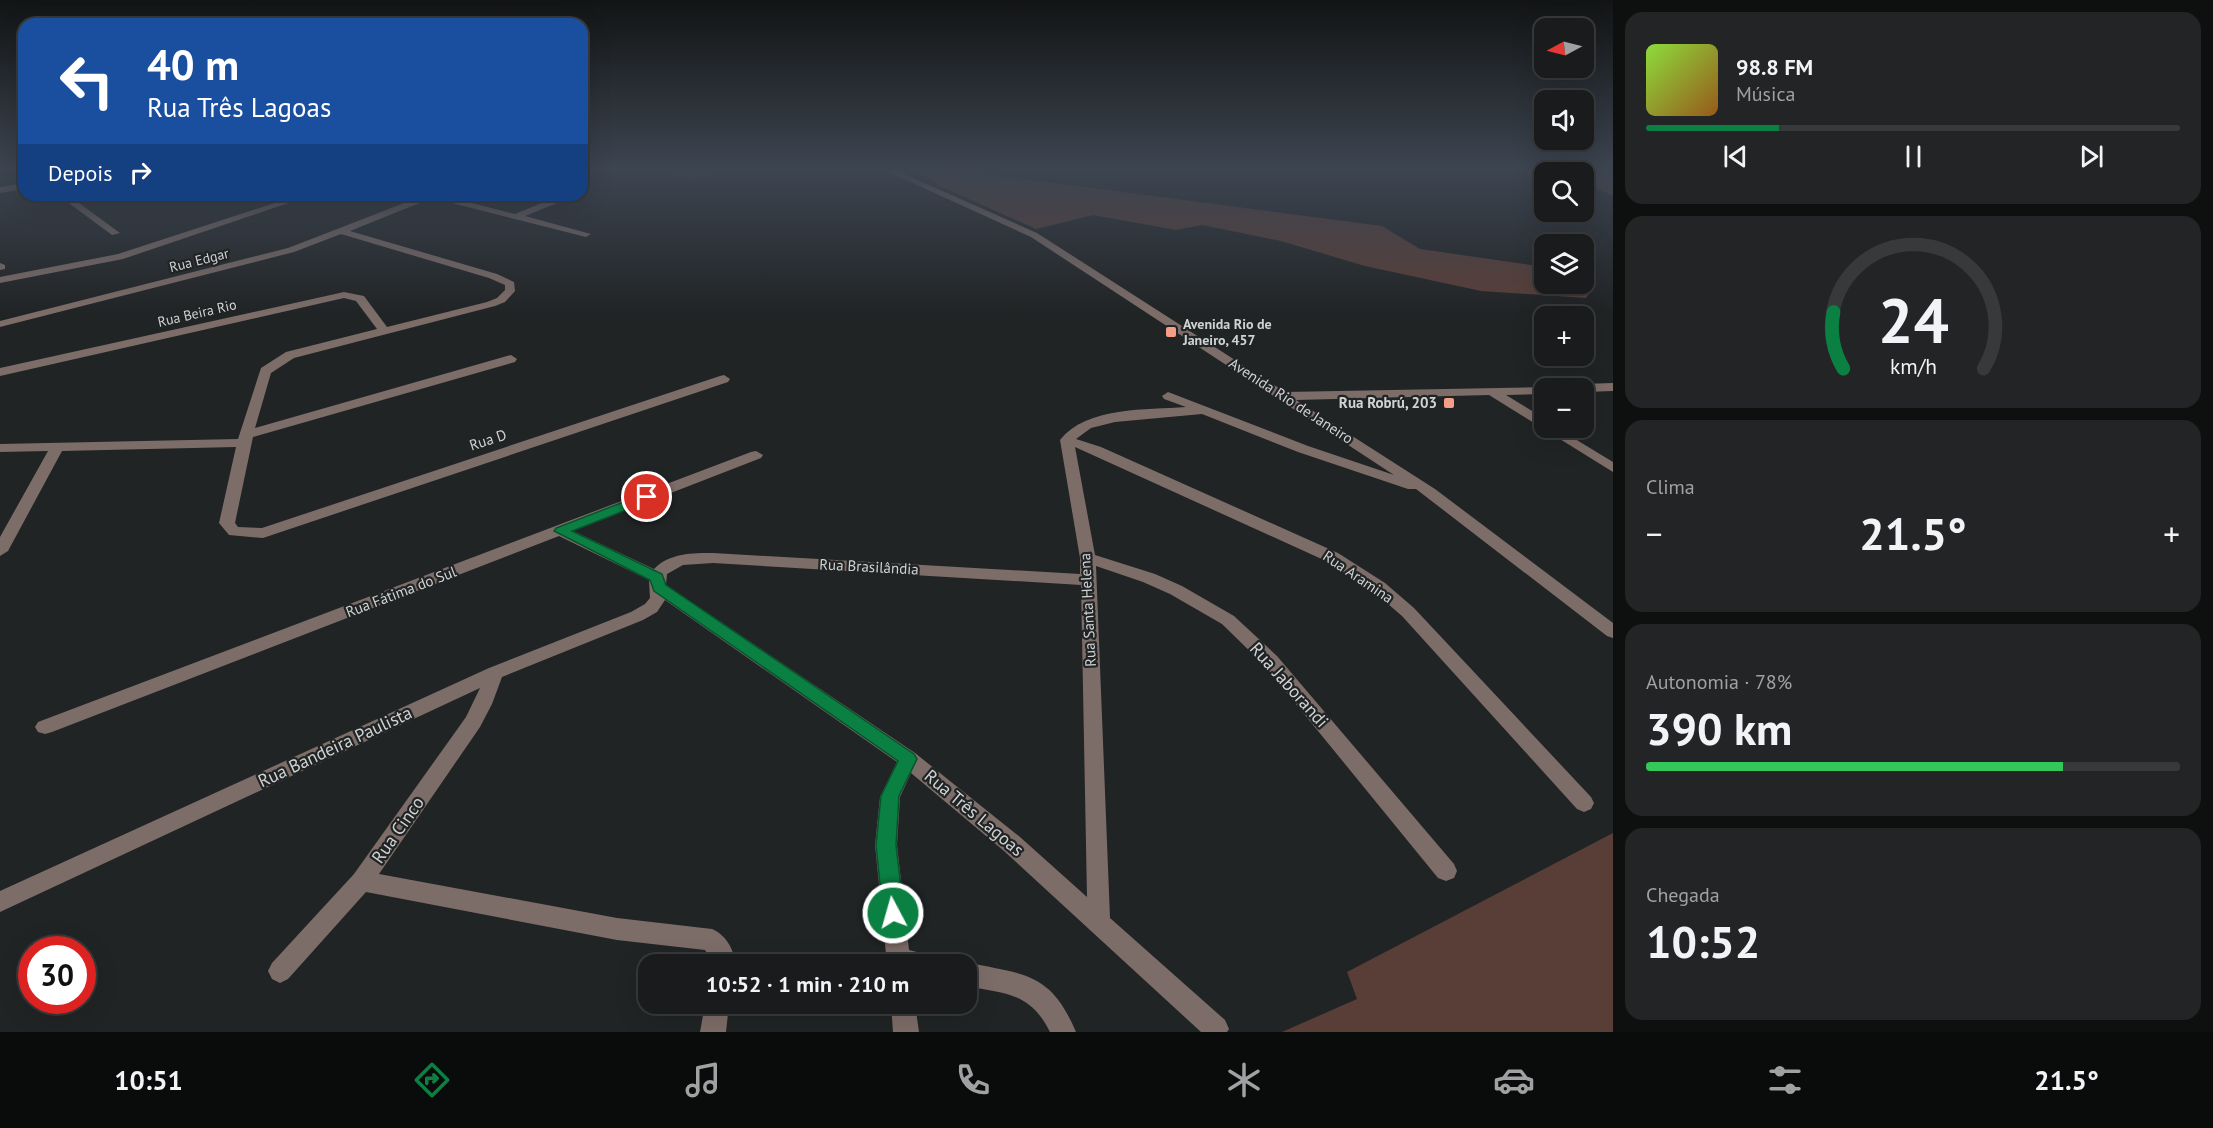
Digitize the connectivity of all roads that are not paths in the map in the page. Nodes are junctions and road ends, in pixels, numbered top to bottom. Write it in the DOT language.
graph roads {
  1 [pos="93,217"];
  2 [pos="241,217"];
  3 [pos="377,217"];
  4 [pos="521,217"];
  5 [pos="994,217"];
  6 [pos="342,231"];
  7 [pos="115,233"];
  8 [pos="586,234"];
  9 [pos="0,280"];
  10 [pos="0,324"];
  11 [pos="386,332"];
  12 [pos="511,358"];
  13 [pos="0,372"];
  14 [pos="724,379"];
  15 [pos="1613,387"];
  16 [pos="1594,388"];
  17 [pos="1534,390"];
  18 [pos="1493,392"];
  19 [pos="1168,396"];
  20 [pos="1285,396"];
  21 [pos="1202,410"];
  22 [pos="1534,418"];
  23 [pos="1565,438"];
  24 [pos="245,439"];
  25 [pos="1067,440"];
  26 [pos="0,448"];
  27 [pos="57,448"];
  28 [pos="756,455"];
  29 [pos="1613,468"];
  30 [pos="1430,492"];
  31 [pos="561,531"];
  32 [pos="0,551"];
  33 [pos="1088,558"];
  34 [pos="1089,580"];
  35 [pos="658,583"];
  36 [pos="1613,632"];
  37 [pos="495,673"];
  38 [pos="45,726"];
  39 [pos="908,759"];
  40 [pos="1584,803"];
  41 [pos="1446,871"];
  42 [pos="362,881"];
  43 [pos="0,902"];
  44 [pos="1099,922"];
  45 [pos="721,954"];
  46 [pos="897,954"];
  47 [pos="280,971"];
  48 [pos="977,976"];
  49 [pos="716,1014"];
  50 [pos="904,1014"];
  51 [pos="1216,1029"];
  52 [pos="713,1032"];
  53 [pos="906,1032"];
  54 [pos="1063,1032"];
  1 -- 7 [label="street"];
  2 -- 9 [label="street"];
  3 -- 6 [label="street, Rua Edgar"];
  4 -- 8 [label="street"];
  5 -- 20 [label="street, Avenida Rio de Janeiro"];
  6 -- 10 [label="street, Rua Edgar"];
  6 -- 11 [label="street"];
  11 -- 13 [label="street, Rua Beira Rio"];
  11 -- 24 [label="street"];
  12 -- 24 [label="street"];
  14 -- 24 [label="street, Rua D"];
  15 -- 16 [label="street"];
  17 -- 18 [label="street"];
  18 -- 20 [label="street"];
  18 -- 22 [label="street"];
  19 -- 21 [label="street"];
  20 -- 30 [label="street, Avenida Rio de Janeiro"];
  21 -- 25 [label="street"];
  21 -- 30 [label="street"];
  23 -- 29 [label="street"];
  24 -- 27 [label="street"];
  25 -- 33 [label="street, Rua Santa Helena"];
  25 -- 40 [label="street, Rua Aramina"];
  26 -- 27 [label="street"];
  27 -- 32 [label="street"];
  28 -- 31 [label="street, Rua Fátima do Sul"];
  30 -- 36 [label="street, Avenida Rio de Janeiro"];
  31 -- 35 [label="street, Rua Três Lagoas"];
  31 -- 38 [label="street, Rua Fátima do Sul"];
  33 -- 34 [label="street, Rua Santa Helena"];
  33 -- 41 [label="street, Rua Jaborandi"];
  34 -- 35 [label="street, Rua Brasilândia"];
  34 -- 44 [label="street, Rua Santa Helena"];
  35 -- 37 [label="street, Rua Bandeira Paulista"];
  35 -- 39 [label="street, Rua Três Lagoas"];
  37 -- 42 [label="street, Rua Cinco"];
  37 -- 43 [label="street, Rua Bandeira Paulista"];
  39 -- 44 [label="street, Rua Três Lagoas"];
  39 -- 46 [label="street"];
  42 -- 45 [label="street"];
  42 -- 47 [label="street, Rua Cinco"];
  44 -- 51 [label="street, Rua Três Lagoas"];
  48 -- 54 [label="street"];
  49 -- 52 [label="street"];
  50 -- 53 [label="street"];
}
